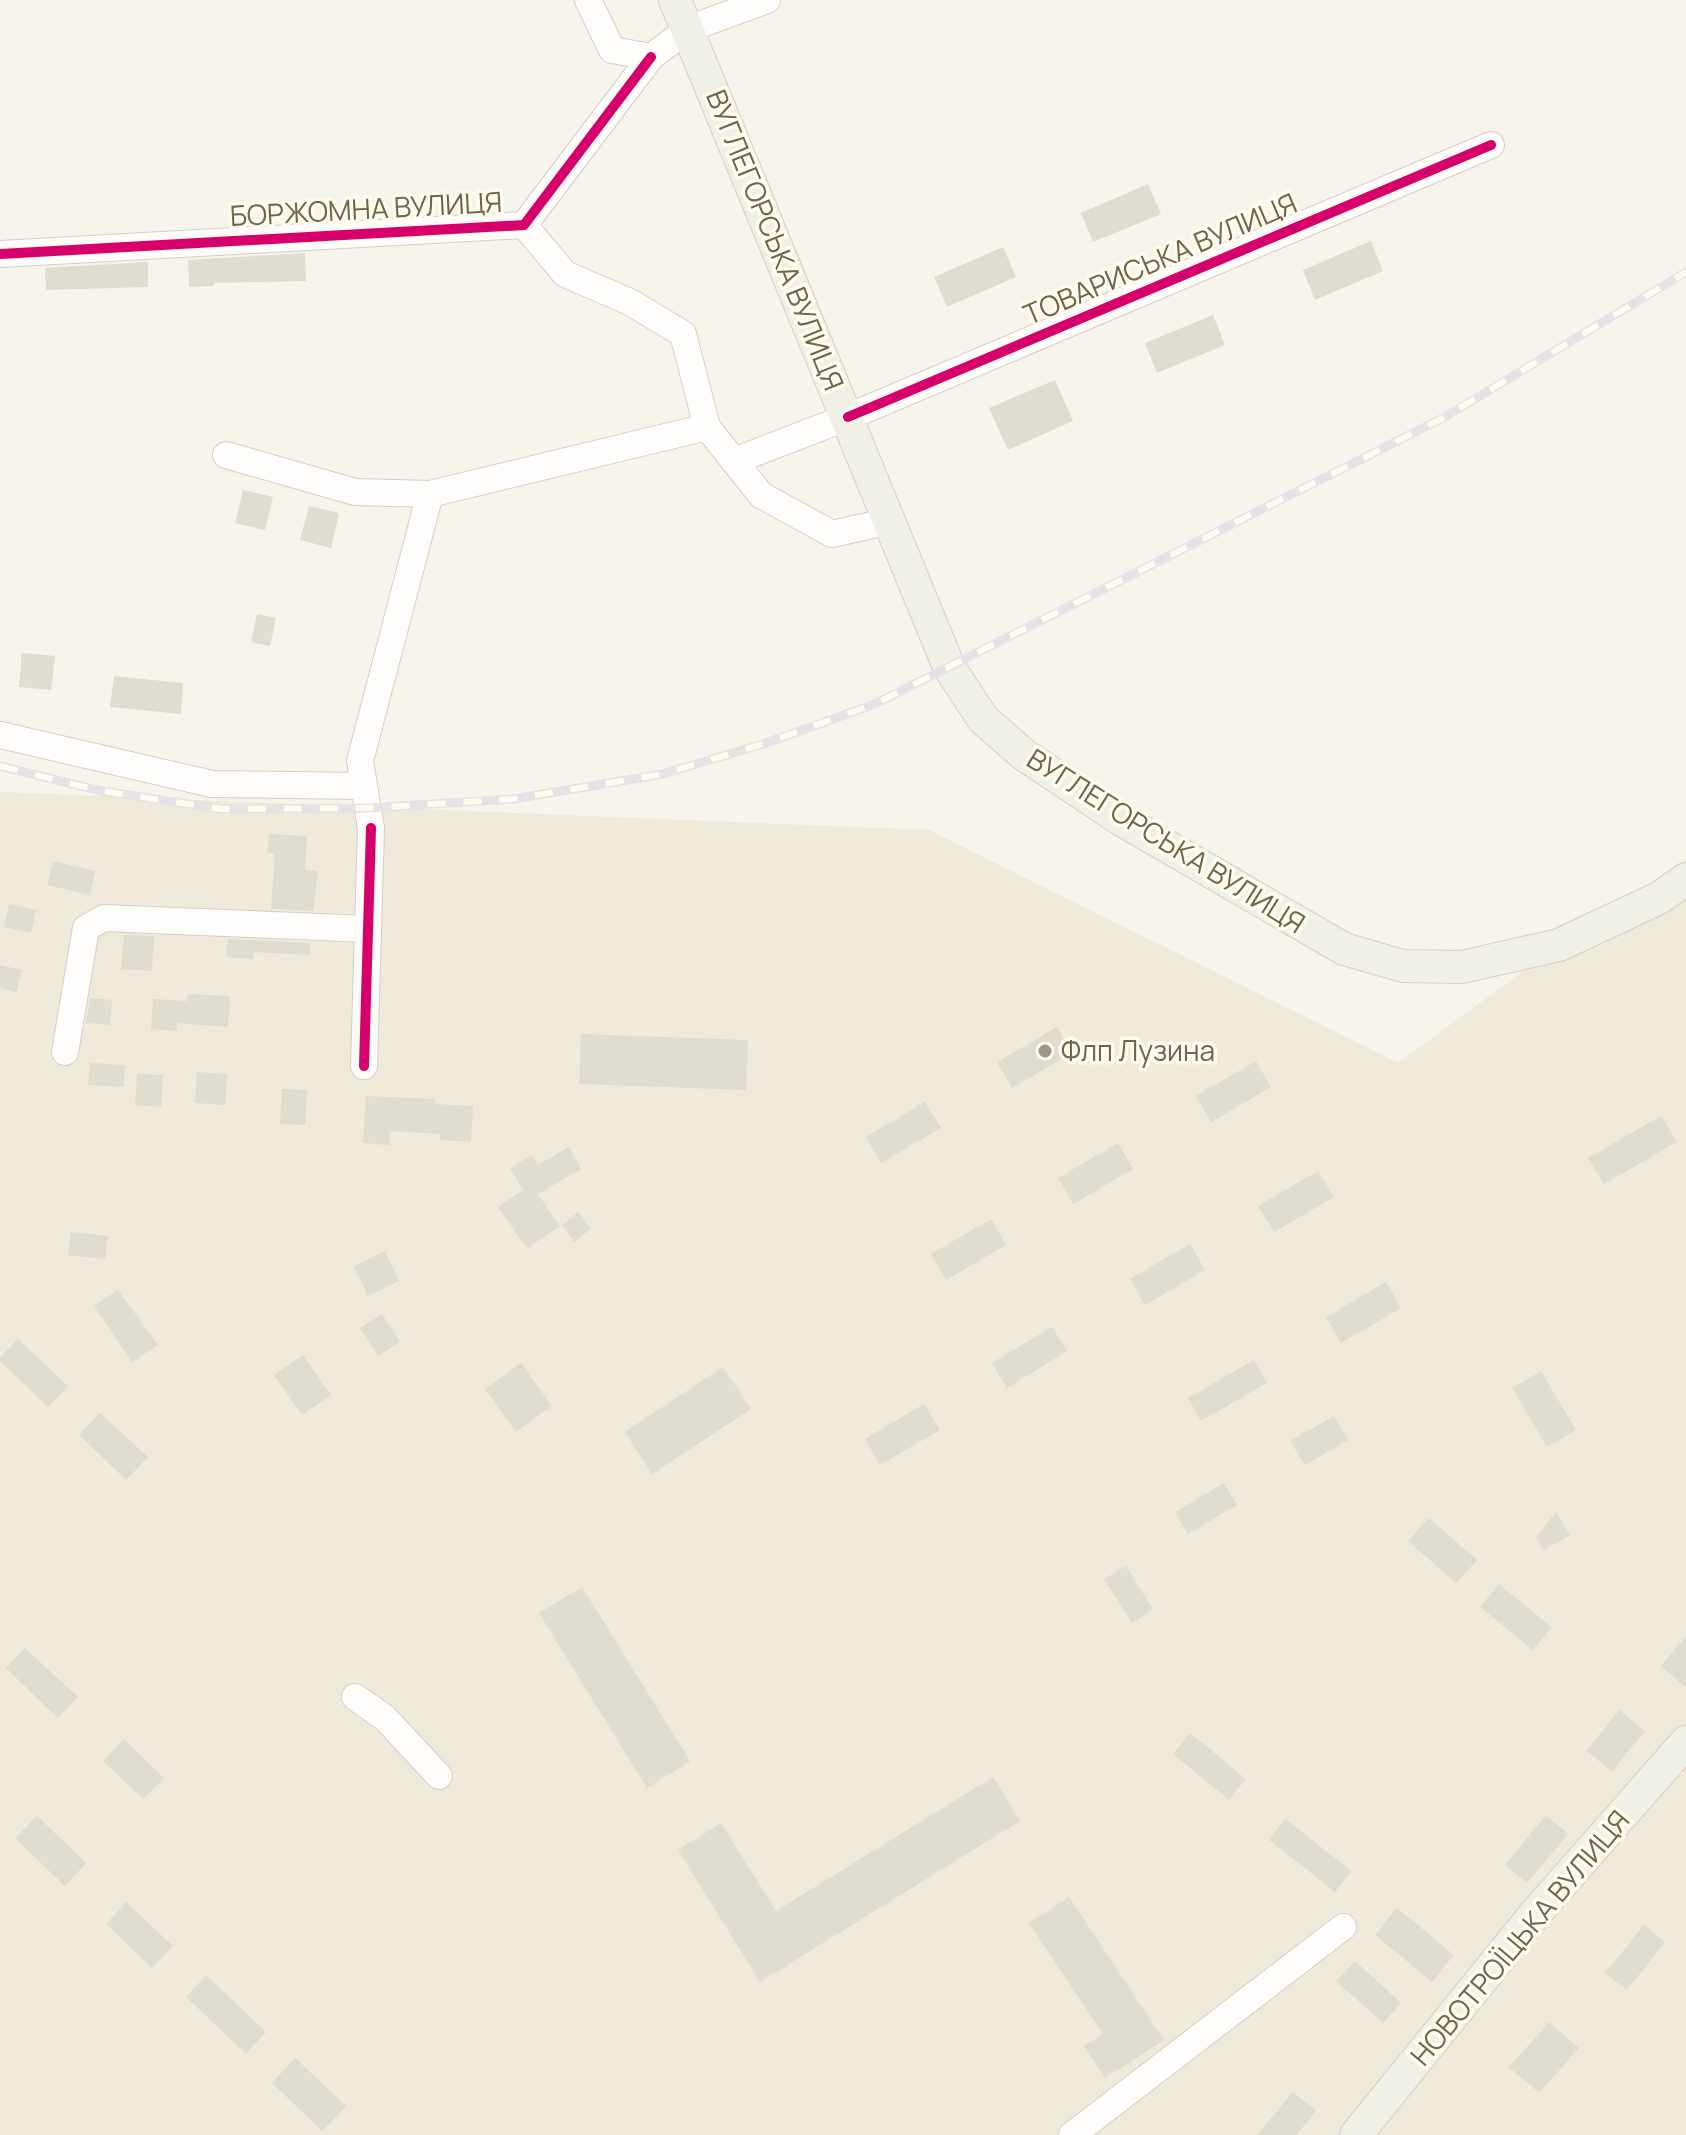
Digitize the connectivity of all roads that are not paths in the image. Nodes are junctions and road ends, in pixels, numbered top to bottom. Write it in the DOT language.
graph roads {
  1 [pos="588,0"];
  2 [pos="767,0"];
  3 [pos="681,15"];
  4 [pos="651,57"];
  5 [pos="1491,145"];
  6 [pos="524,225"];
  7 [pos="0,254"];
  8 [pos="848,417"];
  9 [pos="707,427"];
  10 [pos="226,455"];
  11 [pos="734,461"];
  12 [pos="430,494"];
  13 [pos="890,521"];
  14 [pos="0,735"];
  15 [pos="364,786"];
  16 [pos="1686,879"];
  17 [pos="368,929"];
  18 [pos="65,1052"];
  19 [pos="364,1066"];
  20 [pos="355,1697"];
  21 [pos="1686,1742"];
  22 [pos="439,1776"];
  23 [pos="1343,1927"];
  24 [pos="1072,2135"];
  25 [pos="1356,2135"];
  1 -- 4 [label="street"];
  2 -- 3 [label="street, БОРЖОМНА ВУЛИЦЯ"];
  3 -- 4 [label="street, БОРЖОМНА ВУЛИЦЯ"];
  3 -- 8 [label="main road, ВУГЛЕГОРСЬКА ВУЛИЦЯ"];
  4 -- 6 [label="street, БОРЖОМНА ВУЛИЦЯ"];
  5 -- 8 [label="street, ТОВАРИСЬКА ВУЛИЦЯ"];
  6 -- 7 [label="street, БОРЖОМНА ВУЛИЦЯ"];
  6 -- 9 [label="street"];
  8 -- 11 [label="street, ТОВАРИСЬКА ВУЛИЦЯ"];
  8 -- 13 [label="main road, ВУГЛЕГОРСЬКА ВУЛИЦЯ"];
  9 -- 11 [label="street"];
  9 -- 12 [label="street"];
  10 -- 12 [label="street"];
  11 -- 13 [label="street"];
  12 -- 15 [label="street"];
  13 -- 16 [label="main road, ВУГЛЕГОРСЬКА ВУЛИЦЯ"];
  14 -- 15 [label="street"];
  15 -- 17 [label="street"];
  17 -- 18 [label="street"];
  17 -- 19 [label="street"];
  20 -- 22 [label="street"];
  21 -- 25 [label="main road, НОВОТРОЇЦЬКА ВУЛИЦЯ"];
  23 -- 24 [label="street"];
}
